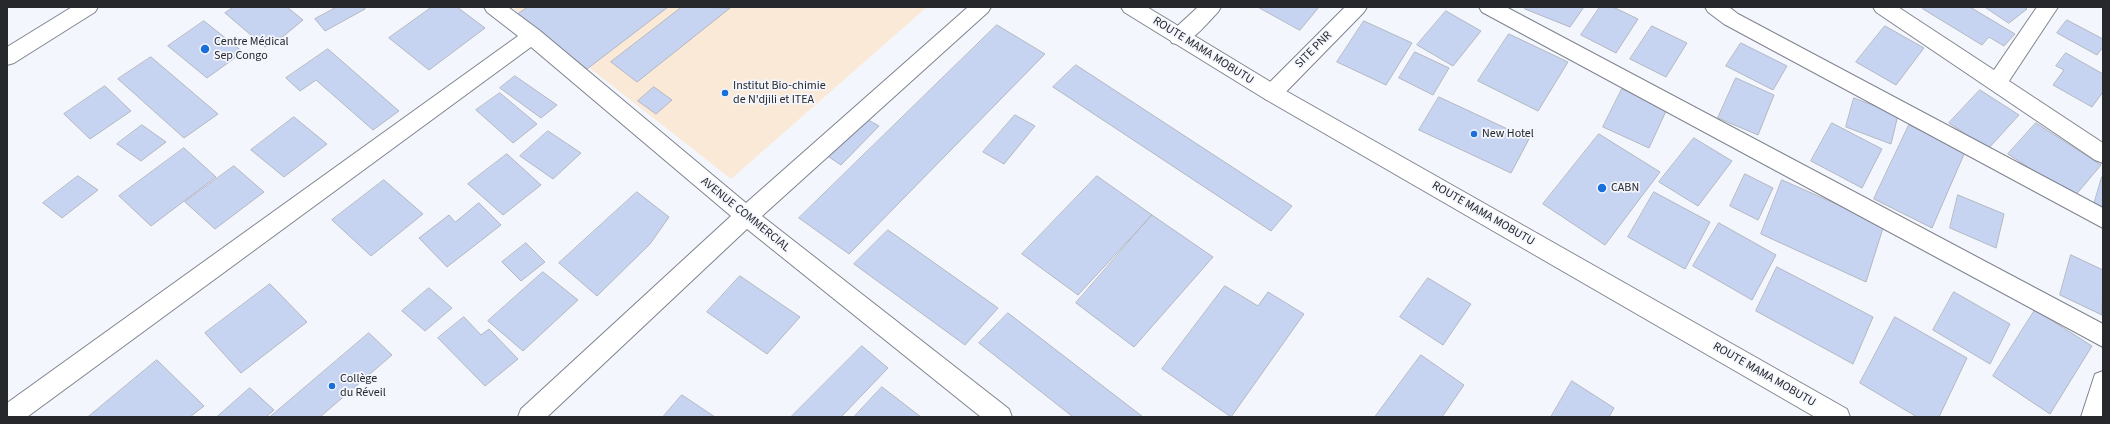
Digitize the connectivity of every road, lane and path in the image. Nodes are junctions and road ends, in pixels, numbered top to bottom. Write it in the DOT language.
graph roads {
  1 [pos="88,7"];
  2 [pos="494,7"];
  3 [pos="981,7"];
  4 [pos="1131,7"];
  5 [pos="1211,7"];
  6 [pos="1357,7"];
  7 [pos="1490,7"];
  8 [pos="1715,7"];
  9 [pos="1883,7"];
  10 [pos="2048,7"];
  11 [pos="532,36"];
  12 [pos="1179,38"];
  13 [pos="7,57"];
  14 [pos="1998,82"];
  15 [pos="1272,94"];
  16 [pos="2103,154"];
  17 [pos="746,216"];
  18 [pos="2103,219"];
  19 [pos="2103,336"];
  20 [pos="2103,382"];
  21 [pos="7,417"];
  22 [pos="530,417"];
  23 [pos="1000,417"];
  24 [pos="1838,417"];
  25 [pos="2094,417"];
  1 -- 13 [label="street"];
  2 -- 11 [label="street, AVENUE COMMERCIAL"];
  3 -- 17 [label="street"];
  4 -- 12 [label="street, ROUTE MAMA MOBUTU"];
  5 -- 12 [label="street"];
  6 -- 15 [label="street, SITE PNR"];
  7 -- 19 [label="street"];
  8 -- 18 [label="street"];
  9 -- 14 [label="street"];
  10 -- 14 [label="street"];
  11 -- 17 [label="street, AVENUE COMMERCIAL"];
  11 -- 21 [label="street"];
  12 -- 15 [label="street, ROUTE MAMA MOBUTU"];
  14 -- 16 [label="street"];
  15 -- 24 [label="street, ROUTE MAMA MOBUTU"];
  17 -- 22 [label="street"];
  17 -- 23 [label="street, AVENUE COMMERCIAL"];
  20 -- 25 [label="street"];
}
